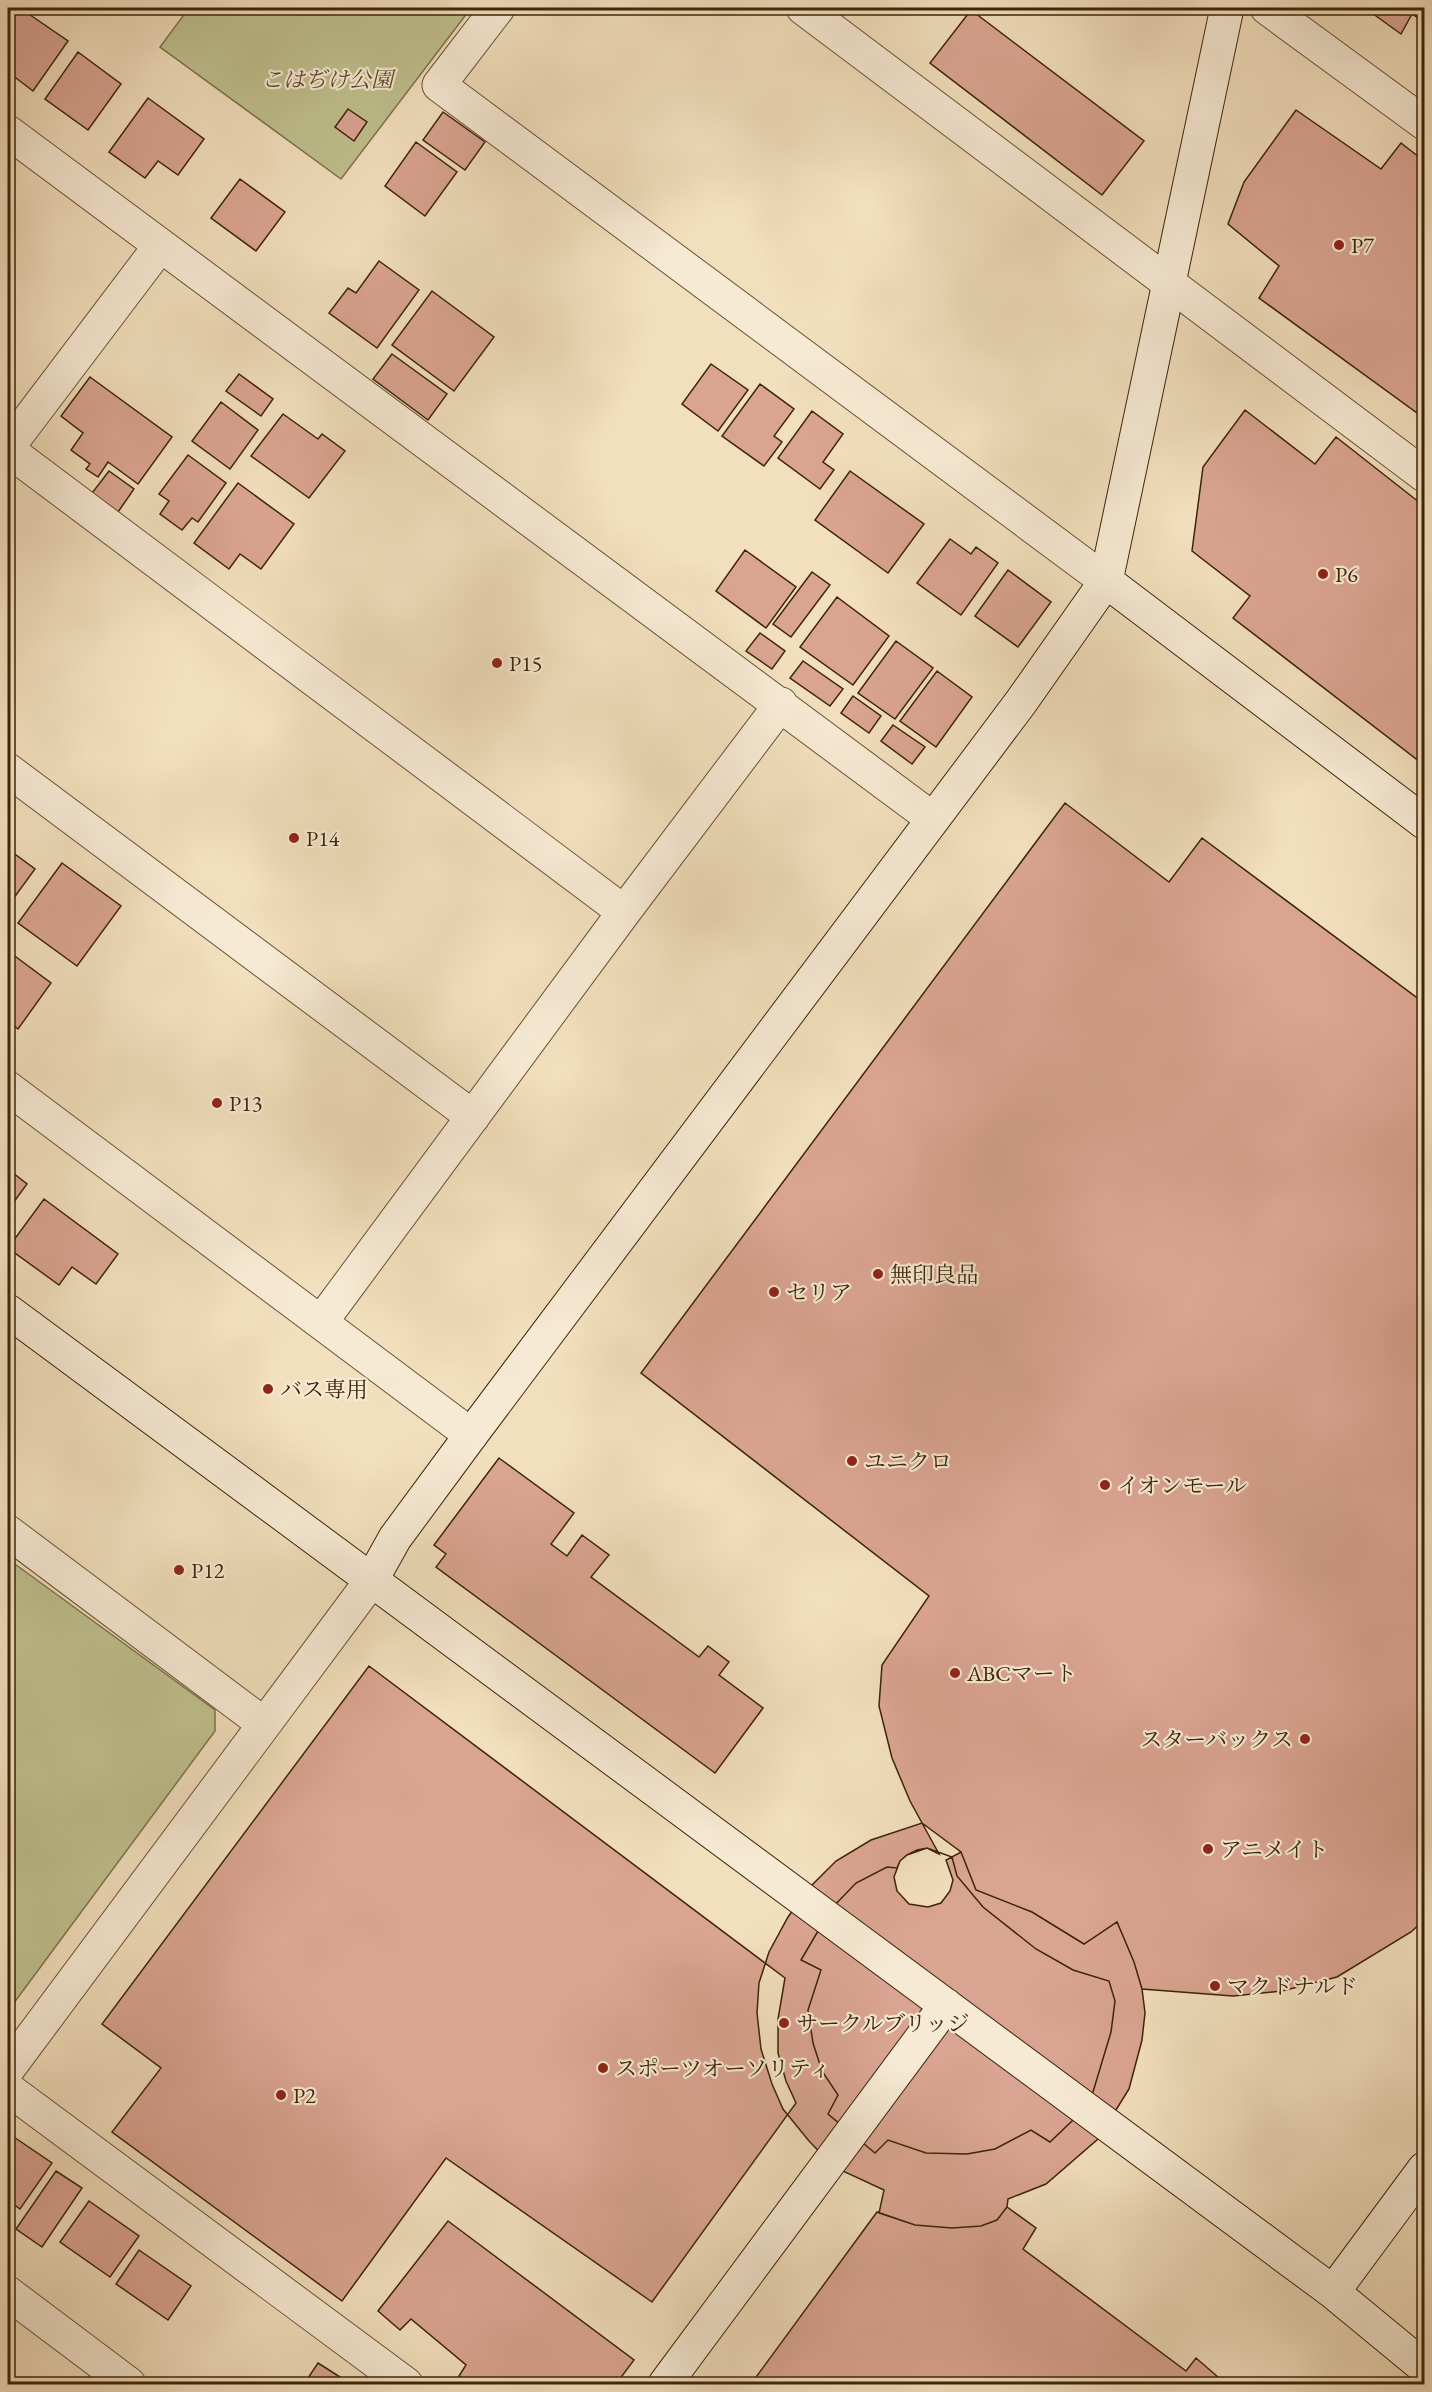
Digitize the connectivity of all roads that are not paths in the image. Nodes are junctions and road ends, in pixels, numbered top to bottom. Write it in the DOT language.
graph roads {
  1 [pos="498,8"];
  2 [pos="803,8"];
  3 [pos="1227,8"];
  4 [pos="1268,8"];
  5 [pos="1425,123"];
  6 [pos="8,132"];
  7 [pos="160,246"];
  8 [pos="1168,282"];
  9 [pos="8,448"];
  10 [pos="1425,475"];
  11 [pos="1106,581"];
  12 [pos="781,705"];
  13 [pos="8,770"];
  14 [pos="933,819"];
  15 [pos="1425,822"];
  16 [pos="624,912"];
  17 [pos="8,1088"];
  18 [pos="473,1118"];
  19 [pos="8,1311"];
  20 [pos="321,1322"];
  21 [pos="471,1435"];
  22 [pos="8,1532"];
  23 [pos="371,1581"];
  24 [pos="264,1724"];
  25 [pos="946,2005"];
  26 [pos="8,2069"];
  27 [pos="8,2089"];
  28 [pos="1425,2169"];
  29 [pos="1333,2292"];
  30 [pos="8,2293"];
  31 [pos="1425,2367"];
  32 [pos="129,2385"];
  33 [pos="406,2385"];
  34 [pos="665,2385"];
  1 -- 11 [label="street"];
  2 -- 8 [label="street"];
  3 -- 8 [label="street"];
  4 -- 5 [label="street"];
  6 -- 7 [label="street"];
  7 -- 9 [label="street"];
  7 -- 12 [label="street"];
  8 -- 10 [label="street"];
  8 -- 11 [label="street"];
  9 -- 16 [label="street"];
  11 -- 14 [label="street"];
  11 -- 15 [label="street"];
  12 -- 14 [label="street"];
  12 -- 16 [label="street"];
  13 -- 18 [label="street"];
  14 -- 21 [label="street"];
  16 -- 18 [label="street"];
  17 -- 20 [label="street"];
  18 -- 20 [label="street"];
  19 -- 23 [label="street"];
  20 -- 21 [label="street"];
  21 -- 23 [label="street"];
  22 -- 24 [label="street"];
  23 -- 24 [label="street"];
  23 -- 25 [label="street"];
  24 -- 26 [label="street"];
  25 -- 29 [label="street"];
  25 -- 34 [label="street"];
  27 -- 33 [label="street"];
  28 -- 29 [label="street"];
  29 -- 31 [label="street"];
  30 -- 32 [label="street"];
}
